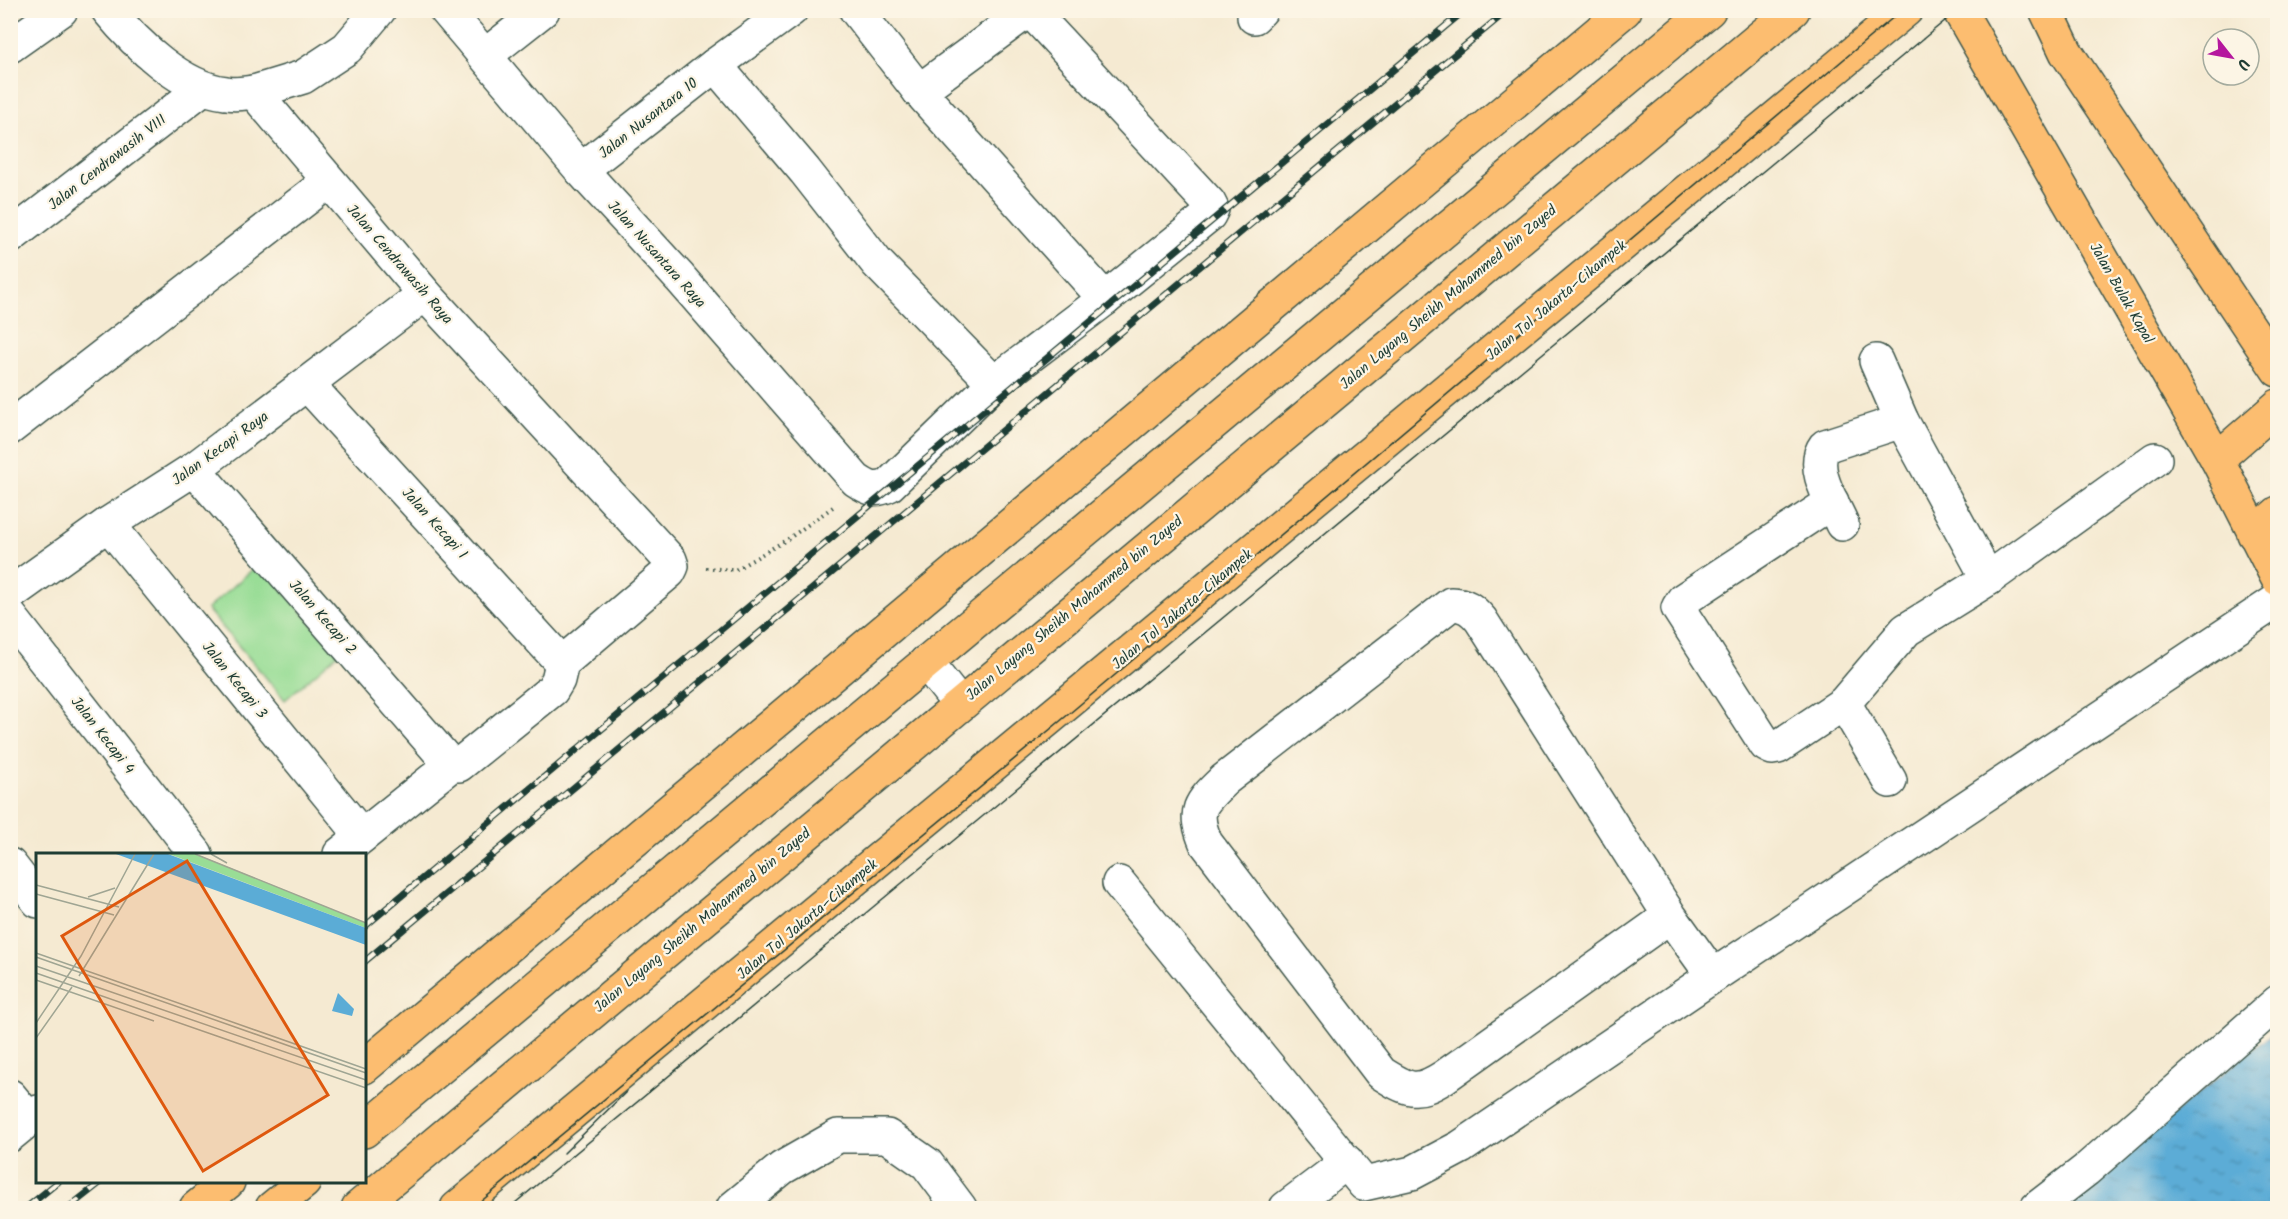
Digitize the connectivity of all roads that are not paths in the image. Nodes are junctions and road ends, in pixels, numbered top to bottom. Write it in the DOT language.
graph roads {
  1 [pos="61,10"];
  2 [pos="108,10"];
  3 [pos="379,10"];
  4 [pos="446,10"];
  5 [pos="543,10"];
  6 [pos="791,10"];
  7 [pos="856,10"];
  8 [pos="1624,10"];
  9 [pos="1709,10"];
  10 [pos="1793,10"];
  11 [pos="1906,10"];
  12 [pos="1959,10"];
  13 [pos="2046,10"];
  14 [pos="1030,11"];
  15 [pos="10,46"];
  16 [pos="486,55"];
  17 [pos="715,65"];
  18 [pos="203,88"];
  19 [pos="920,91"];
  20 [pos="254,92"];
  21 [pos="581,170"];
  22 [pos="329,181"];
  23 [pos="10,237"];
  24 [pos="425,294"];
  25 [pos="1105,299"];
  26 [pos="1876,361"];
  27 [pos="2277,370"];
  28 [pos="994,383"];
  29 [pos="307,384"];
  30 [pos="2277,406"];
  31 [pos="1902,421"];
  32 [pos="10,428"];
  33 [pos="2155,459"];
  34 [pos="2217,459"];
  35 [pos="194,469"];
  36 [pos="2266,523"];
  37 [pos="108,524"];
  38 [pos="1989,579"];
  39 [pos="2277,579"];
  40 [pos="10,594"];
  41 [pos="2277,600"];
  42 [pos="10,616"];
  43 [pos="926,662"];
  44 [pos="562,663"];
  45 [pos="1844,703"];
  46 [pos="959,704"];
  47 [pos="451,765"];
  48 [pos="1890,781"];
  49 [pos="351,845"];
  50 [pos="194,853"];
  51 [pos="10,865"];
  52 [pos="1119,883"];
  53 [pos="36,898"];
  54 [pos="1670,916"];
  55 [pos="1713,976"];
  56 [pos="2277,1002"];
  57 [pos="366,1065"];
  58 [pos="366,1129"];
  59 [pos="227,1183"];
  60 [pos="303,1183"];
  61 [pos="1361,1185"];
  62 [pos="196,1209"];
  63 [pos="272,1209"];
  64 [pos="358,1209"];
  65 [pos="457,1209"];
  66 [pos="734,1209"];
  67 [pos="960,1209"];
  68 [pos="1286,1209"];
  69 [pos="2037,1209"];
  1 -- 15 [label="street"];
  2 -- 18 [label="street"];
  3 -- 20 [label="street"];
  4 -- 16 [label="street, Jalan Nusantara Raya"];
  5 -- 16 [label="street"];
  6 -- 17 [label="street, Jalan Nusantara 10"];
  7 -- 19 [label="street"];
  8 -- 57 [label="main road"];
  9 -- 43 [label="main road"];
  10 -- 46 [label="main road, Jalan Layang Sheikh Mohammed bin Zayed"];
  11 -- 65 [label="main road, Jalan Tol Jakarta–Cikampek"];
  12 -- 34 [label="main road, Jalan Bulak Kapal"];
  13 -- 27 [label="main road"];
  14 -- 19 [label="street"];
  14 -- 25 [label="street"];
  16 -- 21 [label="street, Jalan Nusantara Raya"];
  17 -- 21 [label="street, Jalan Nusantara 10"];
  17 -- 28 [label="street"];
  18 -- 20 [label="street"];
  18 -- 23 [label="street, Jalan Cendrawasih VIII"];
  19 -- 25 [label="street"];
  20 -- 22 [label="street, Jalan Cendrawasih Raya"];
  21 -- 28 [label="street, Jalan Nusantara Raya"];
  22 -- 24 [label="street, Jalan Cendrawasih Raya"];
  22 -- 32 [label="street"];
  24 -- 29 [label="street, Jalan Kecapi Raya"];
  24 -- 44 [label="street, Jalan Cendrawasih Raya"];
  25 -- 28 [label="street"];
  26 -- 31 [label="street"];
  29 -- 35 [label="street, Jalan Kecapi Raya"];
  29 -- 44 [label="street, Jalan Kecapi 1"];
  30 -- 34 [label="main road"];
  31 -- 38 [label="street"];
  31 -- 45 [label="street"];
  33 -- 38 [label="street"];
  34 -- 36 [label="main road, Jalan Bulak Kapal"];
  35 -- 37 [label="street, Jalan Kecapi Raya"];
  35 -- 47 [label="street, Jalan Kecapi 2"];
  36 -- 39 [label="main road, Jalan Bulak Kapal"];
  37 -- 40 [label="street, Jalan Kecapi Raya"];
  37 -- 49 [label="street, Jalan Kecapi 3"];
  38 -- 45 [label="street"];
  41 -- 55 [label="street"];
  42 -- 50 [label="street, Jalan Kecapi 4"];
  43 -- 46 [label="street"];
  43 -- 58 [label="main road"];
  44 -- 47 [label="street"];
  45 -- 48 [label="street"];
  46 -- 64 [label="main road, Jalan Layang Sheikh Mohammed bin Zayed"];
  47 -- 49 [label="street"];
  51 -- 53 [label="street"];
  52 -- 61 [label="street"];
  54 -- 54 [label="street"];
  54 -- 55 [label="street"];
  55 -- 61 [label="street"];
  56 -- 69 [label="street"];
  59 -- 62 [label="main road"];
  60 -- 63 [label="main road"];
  61 -- 68 [label="street"];
  66 -- 67 [label="street"];
}
